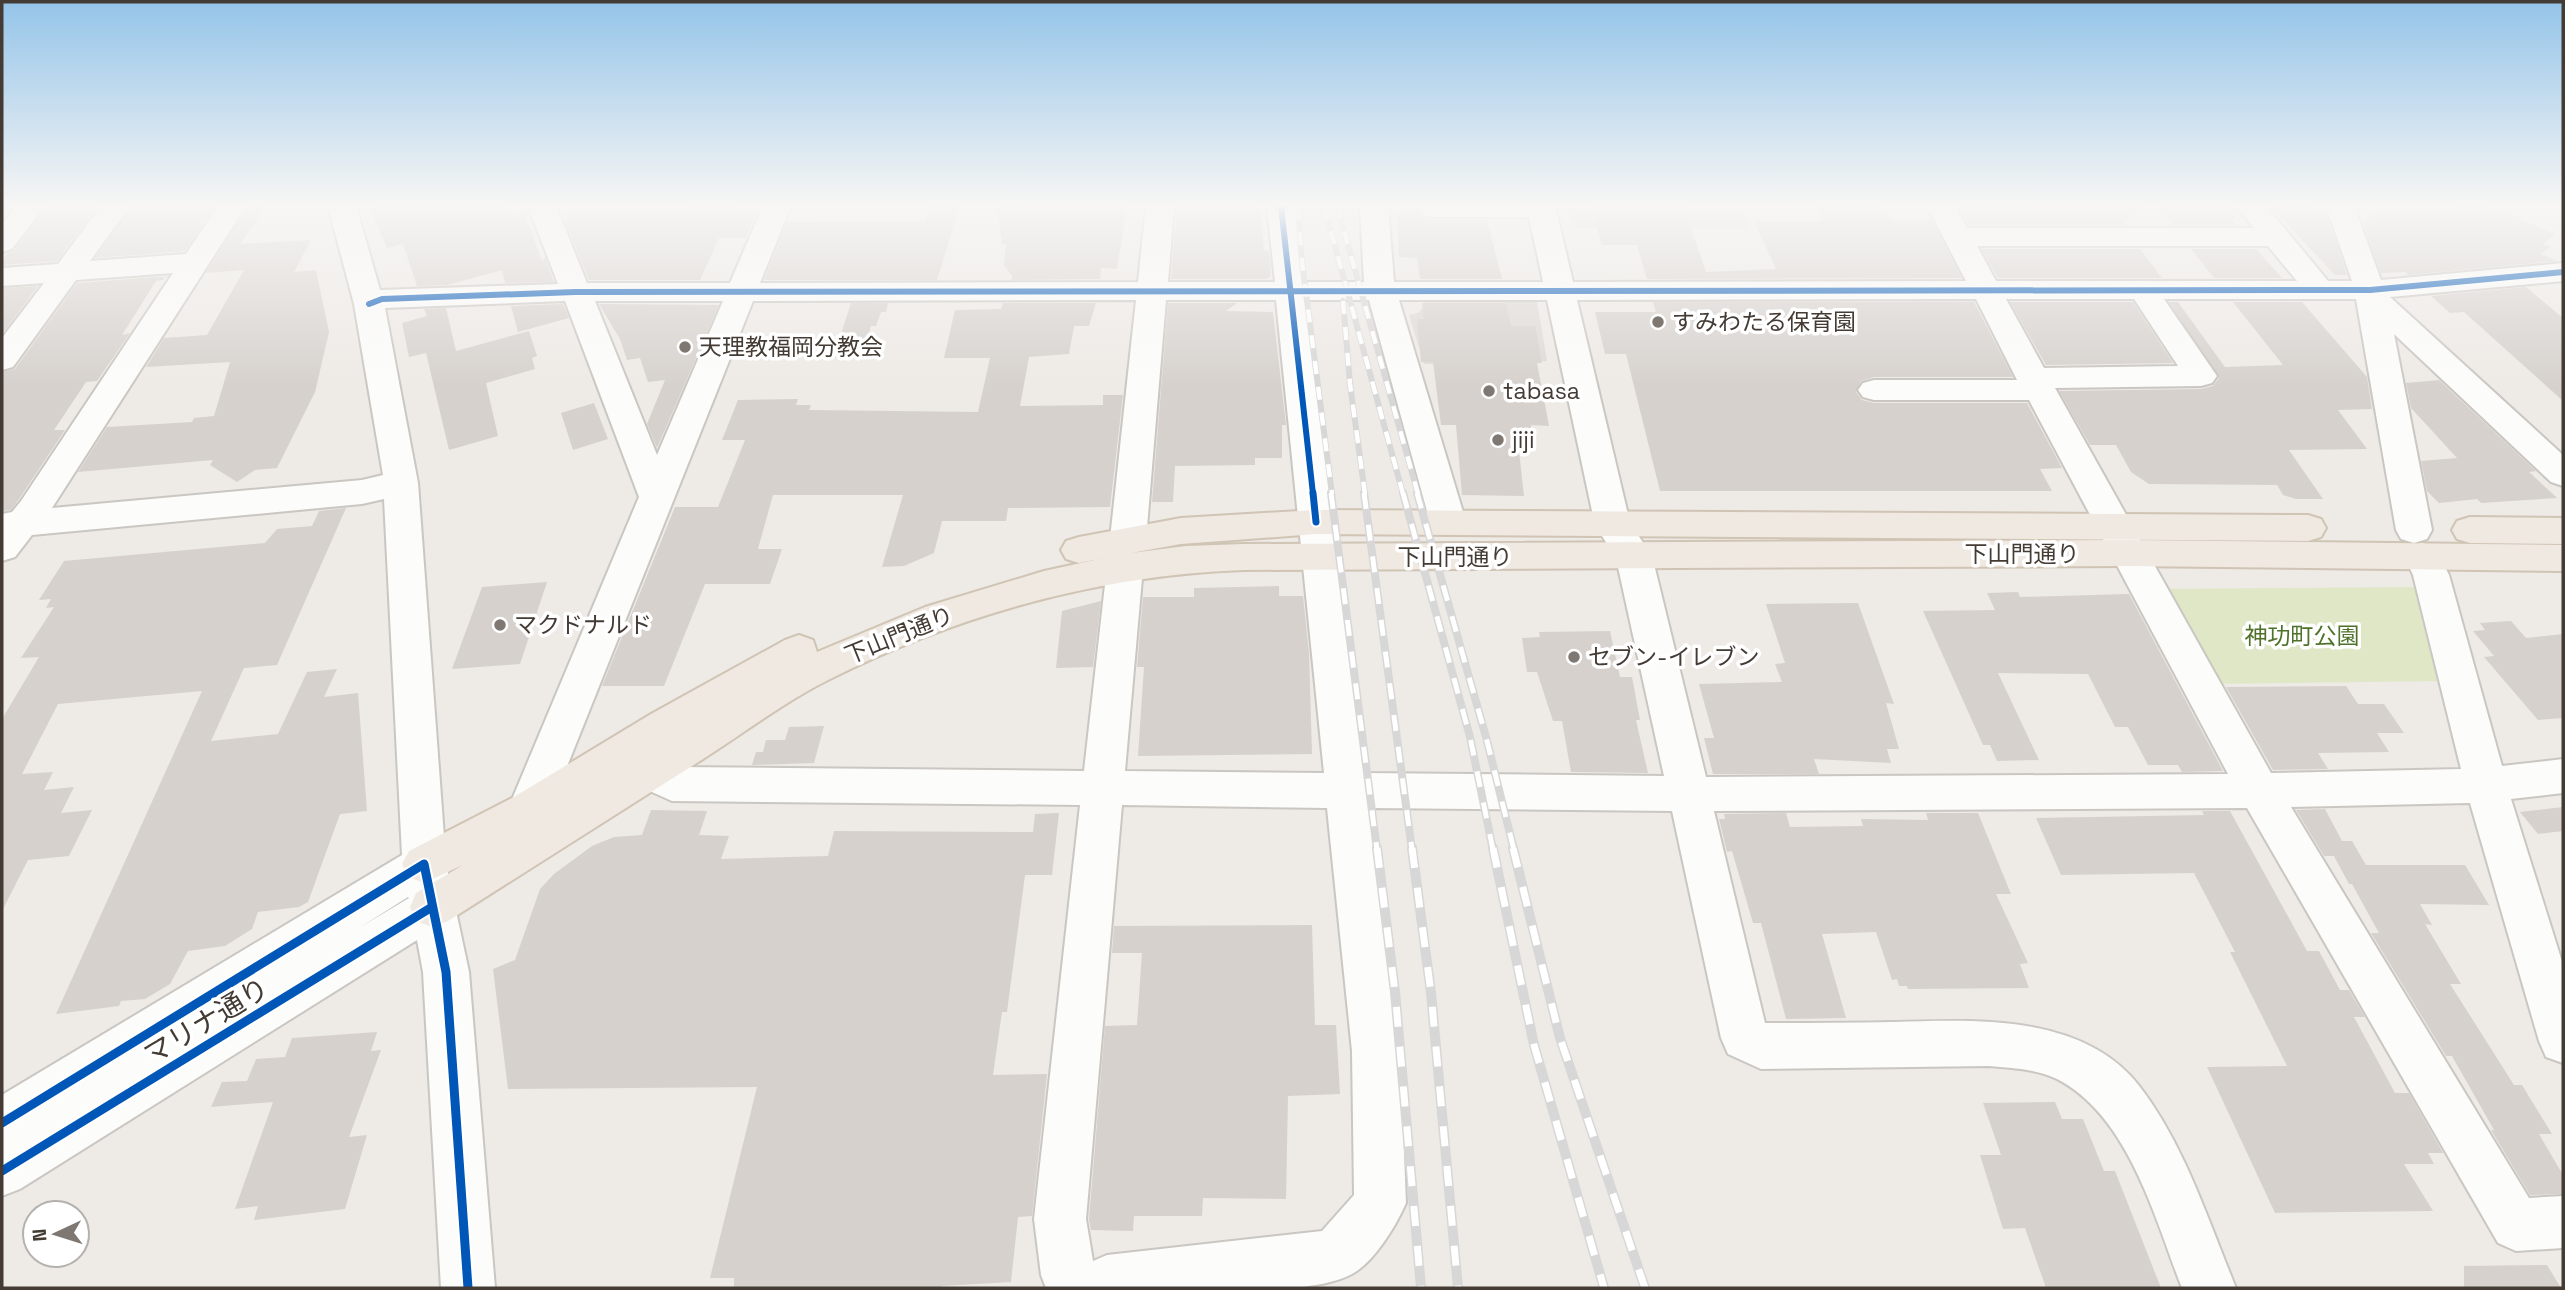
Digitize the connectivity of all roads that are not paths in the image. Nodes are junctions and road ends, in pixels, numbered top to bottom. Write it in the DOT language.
graph roads {
  1 [pos="73,266"];
  2 [pos="137,266"];
  3 [pos="193,266"];
  4 [pos="359,266"];
  5 [pos="565,266"];
  6 [pos="751,266"];
  7 [pos="1155,266"];
  8 [pos="1289,266"];
  9 [pos="1377,266"];
  10 [pos="1554,266"];
  11 [pos="1972,266"];
  12 [pos="2300,266"];
  13 [pos="2361,266"];
  14 [pos="70,271"];
  15 [pos="2562,274"];
  16 [pos="2,277"];
  17 [pos="1292,290"];
  18 [pos="1383,290"];
  19 [pos="2143,290"];
  20 [pos="2320,290"];
  21 [pos="1153,291"];
  22 [pos="1985,291"];
  23 [pos="575,292"];
  24 [pos="1560,292"];
  25 [pos="740,293"];
  26 [pos="2371,293"];
  27 [pos="369,304"];
  28 [pos="2,360"];
  29 [pos="2036,384"];
  30 [pos="1874,390"];
  31 [pos="2563,474"];
  32 [pos="401,483"];
  33 [pos="657,498"];
  34 [pos="1448,522"];
  35 [pos="2563,531"];
  36 [pos="9,533"];
  37 [pos="1318,539"];
  38 [pos="2120,539"];
  39 [pos="1623,540"];
  40 [pos="2418,543"];
  41 [pos="1127,553"];
  42 [pos="2563,558"];
  43 [pos="649,772"];
  44 [pos="2563,776"];
  45 [pos="2486,785"];
  46 [pos="1349,789"];
  47 [pos="1102,790"];
  48 [pos="2259,791"];
  49 [pos="1687,794"];
  50 [pos="529,809"];
  51 [pos="428,886"];
  52 [pos="2563,1041"];
  53 [pos="2,1123"];
  54 [pos="2,1171"];
  55 [pos="2563,1222"];
  56 [pos="468,1288"];
  57 [pos="1073,1288"];
  58 [pos="1094,1288"];
  59 [pos="2209,1288"];
  1 -- 14 [label="street"];
  2 -- 14 [label="street"];
  3 -- 36 [label="street"];
  4 -- 27 [label="street"];
  5 -- 23 [label="street"];
  6 -- 25 [label="street"];
  7 -- 21 [label="street"];
  8 -- 17 [label="street"];
  9 -- 18 [label="street"];
  10 -- 24 [label="street"];
  11 -- 22 [label="street"];
  12 -- 20 [label="street"];
  13 -- 26 [label="street"];
  14 -- 16 [label="street"];
  14 -- 28 [label="street"];
  15 -- 26 [label="street"];
  17 -- 18 [label="street"];
  17 -- 21 [label="street"];
  17 -- 37 [label="street"];
  18 -- 24 [label="street"];
  18 -- 34 [label="street"];
  19 -- 20 [label="street"];
  19 -- 22 [label="street"];
  19 -- 29 [label="street"];
  20 -- 26 [label="street"];
  21 -- 25 [label="street"];
  21 -- 41 [label="street"];
  22 -- 24 [label="street"];
  22 -- 29 [label="street"];
  23 -- 25 [label="street"];
  23 -- 27 [label="street"];
  23 -- 33 [label="street"];
  24 -- 39 [label="street"];
  25 -- 33 [label="street"];
  26 -- 31 [label="street"];
  26 -- 40 [label="street"];
  27 -- 32 [label="street"];
  29 -- 30 [label="street"];
  29 -- 38 [label="street"];
  32 -- 36 [label="street"];
  32 -- 51 [label="street"];
  33 -- 50 [label="street"];
  34 -- 37 [label="main road, 下山門通り"];
  34 -- 39 [label="main road, 下山門通り"];
  35 -- 40 [label="main road, 下山門通り"];
  37 -- 39 [label="main road, 下山門通り"];
  37 -- 41 [label="main road, 下山門通り"];
  37 -- 46 [label="street"];
  38 -- 39 [label="main road, 下山門通り"];
  38 -- 40 [label="main road, 下山門通り"];
  38 -- 48 [label="street"];
  39 -- 49 [label="street"];
  40 -- 42 [label="main road, 下山門通り"];
  40 -- 45 [label="street"];
  41 -- 43 [label="main road, 下山門通り"];
  41 -- 47 [label="street"];
  41 -- 50 [label="main road, 下山門通り"];
  43 -- 47 [label="street"];
  43 -- 51 [label="main road, 下山門通り"];
  44 -- 45 [label="street"];
  45 -- 48 [label="street"];
  45 -- 52 [label="street"];
  46 -- 47 [label="street"];
  46 -- 49 [label="street"];
  46 -- 58 [label="street"];
  47 -- 57 [label="street"];
  48 -- 49 [label="street"];
  48 -- 55 [label="street"];
  49 -- 59 [label="street"];
  50 -- 51 [label="main road, 下山門通り"];
  51 -- 53 [label="street, マリナ通り"];
  51 -- 54 [label="street, マリナ通り"];
  51 -- 56 [label="street"];
}
